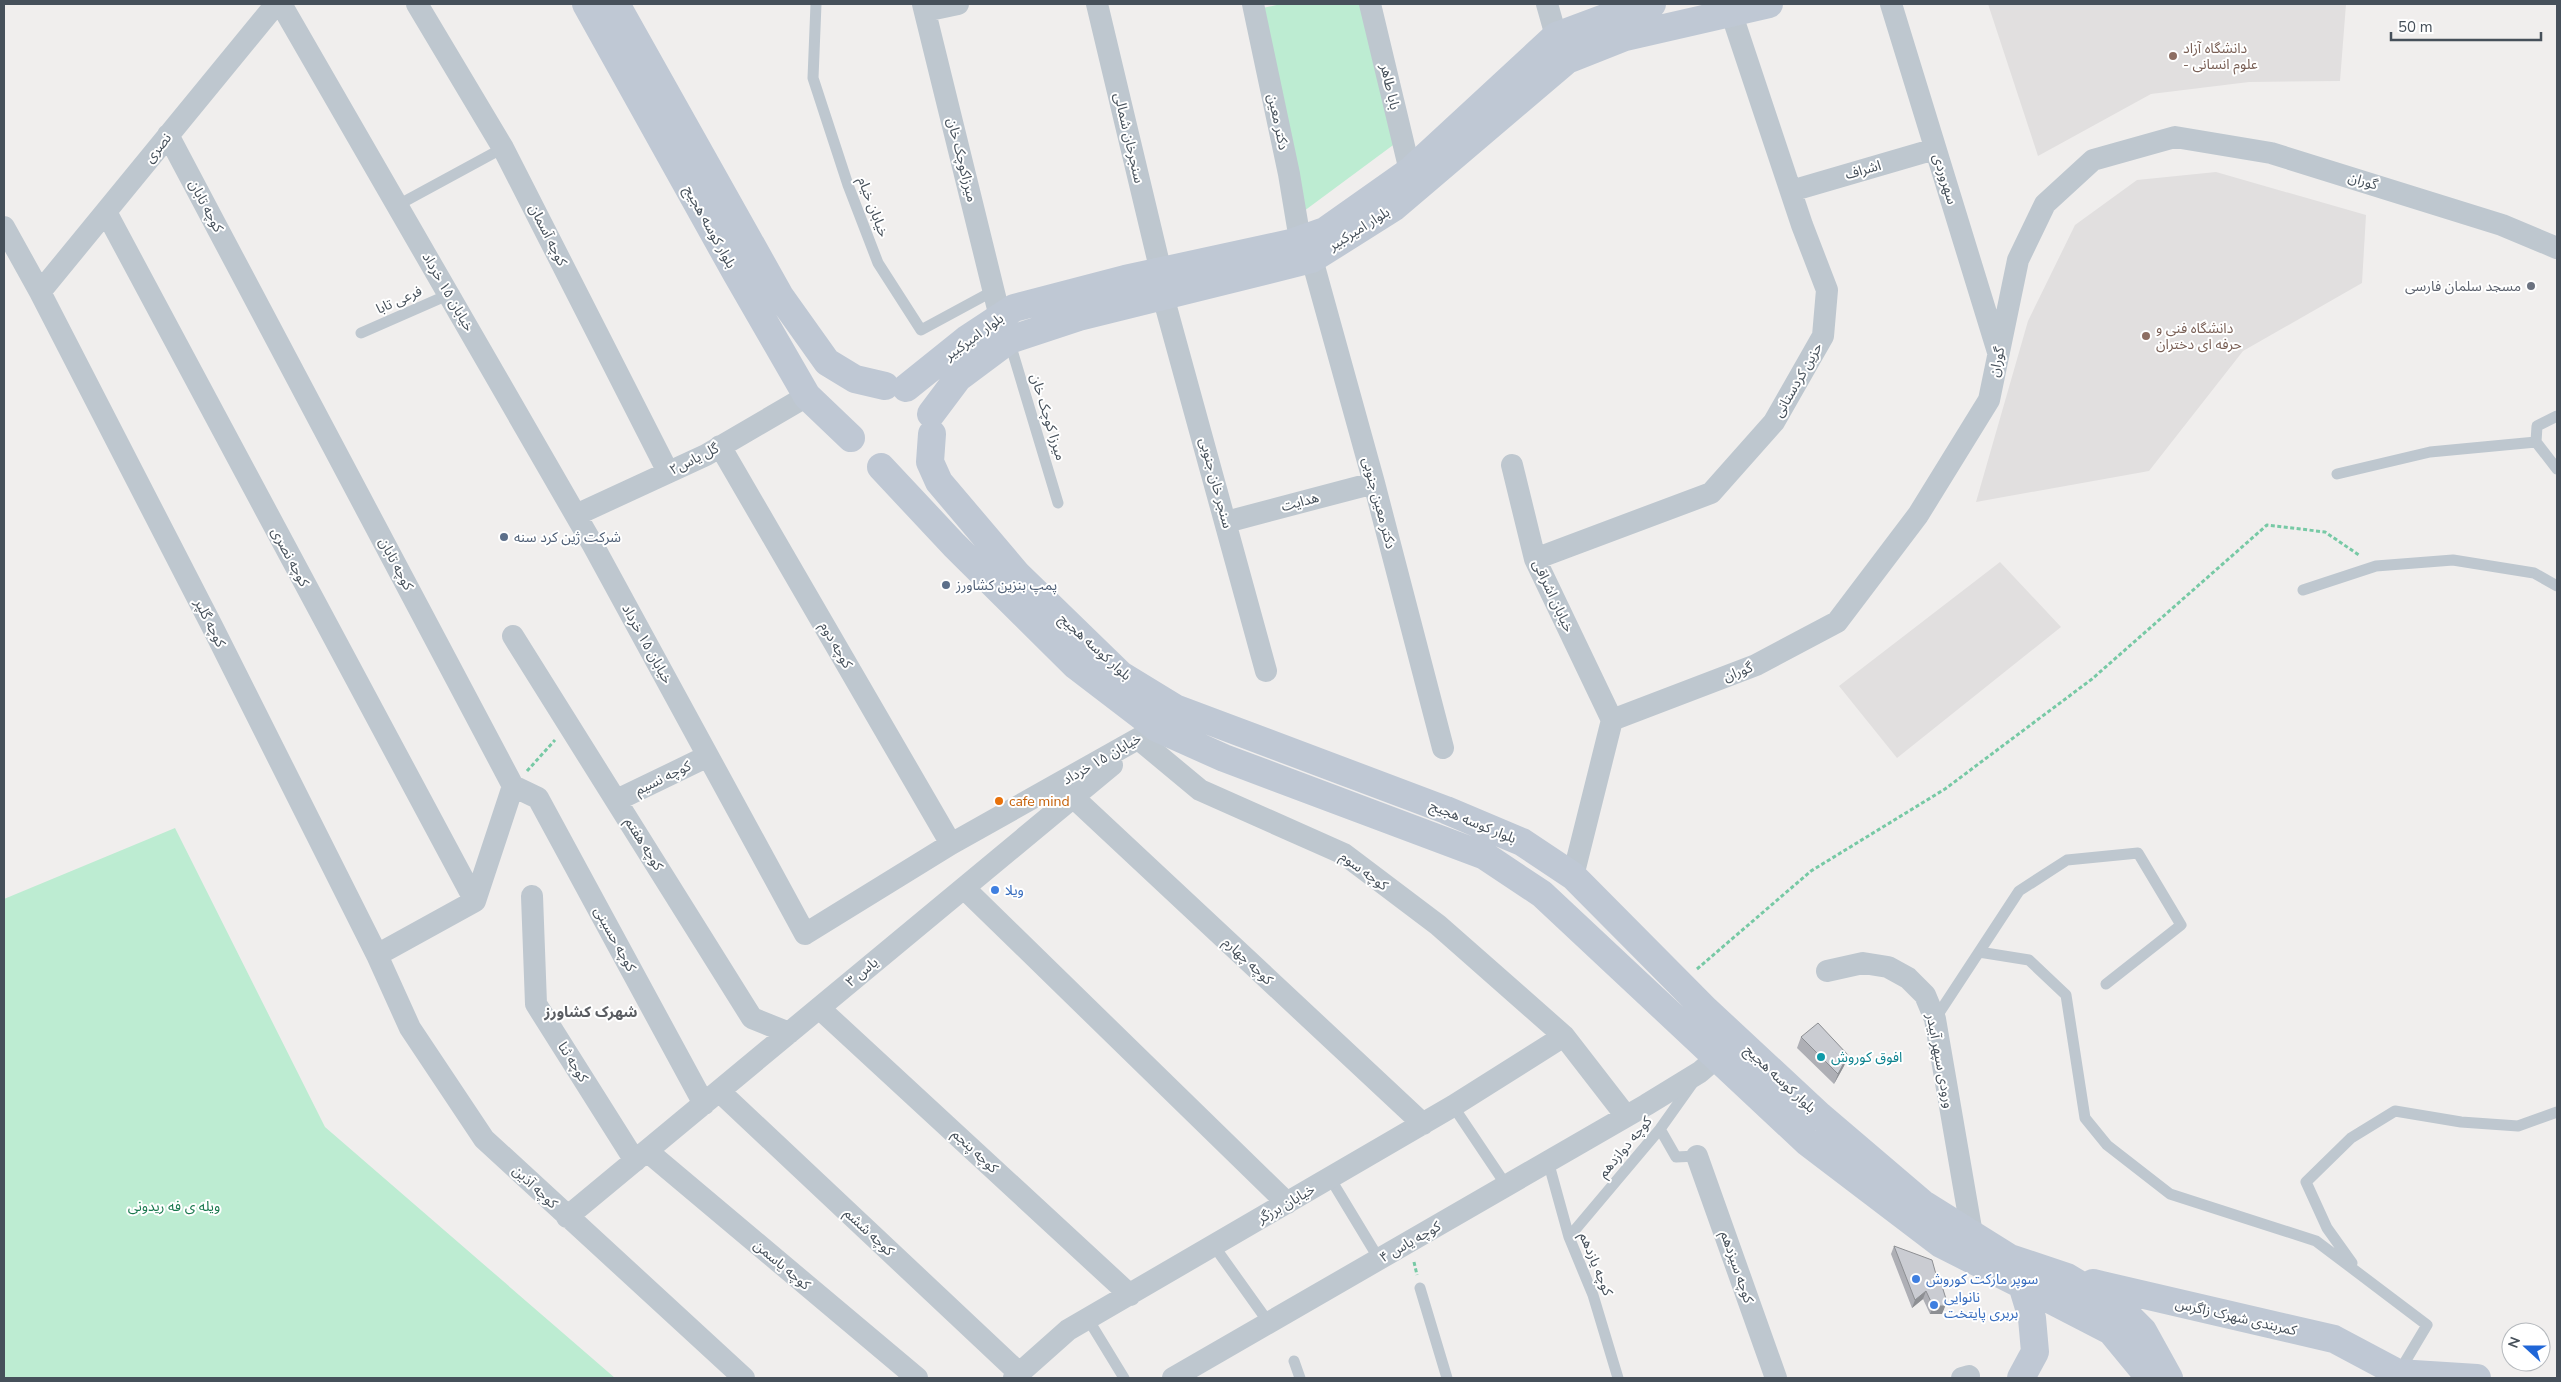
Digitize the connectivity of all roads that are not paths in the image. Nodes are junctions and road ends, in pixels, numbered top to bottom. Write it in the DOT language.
graph roads {
  1 [pos="276,4"];
  2 [pos="281,4"];
  3 [pos="418,4"];
  4 [pos="586,4"];
  5 [pos="616,4"];
  6 [pos="816,4"];
  7 [pos="958,4"];
  8 [pos="1097,4"];
  9 [pos="1253,4"];
  10 [pos="1370,4"];
  11 [pos="1547,4"];
  12 [pos="1652,4"];
  13 [pos="1769,4"];
  14 [pos="1891,4"];
  15 [pos="924,7"];
  16 [pos="1731,12"];
  17 [pos="1562,48"];
  18 [pos="168,135"];
  19 [pos="503,148"];
  20 [pos="1935,149"];
  21 [pos="1410,171"];
  22 [pos="1791,191"];
  23 [pos="398,206"];
  24 [pos="106,212"];
  25 [pos="4,227"];
  26 [pos="2557,248"];
  27 [pos="1306,249"];
  28 [pos="1162,284"];
  29 [pos="995,290"];
  30 [pos="40,292"];
  31 [pos="450,294"];
  32 [pos="1004,329"];
  33 [pos="361,333"];
  34 [pos="1999,355"];
  35 [pos="896,387"];
  36 [pos="807,396"];
  37 [pos="2557,416"];
  38 [pos="931,424"];
  39 [pos="851,438"];
  40 [pos="2536,442"];
  41 [pos="720,446"];
  42 [pos="1512,465"];
  43 [pos="880,467"];
  44 [pos="2557,469"];
  45 [pos="668,472"];
  46 [pos="2337,474"];
  47 [pos="1374,483"];
  48 [pos="1058,502"];
  49 [pos="576,515"];
  50 [pos="1226,522"];
  51 [pos="1535,559"];
  52 [pos="2557,586"];
  53 [pos="2303,590"];
  54 [pos="513,636"];
  55 [pos="1266,671"];
  56 [pos="1175,708"];
  57 [pos="1612,720"];
  58 [pos="1149,734"];
  59 [pos="1443,748"];
  60 [pos="708,756"];
  61 [pos="513,786"];
  62 [pos="1073,797"];
  63 [pos="617,800"];
  64 [pos="951,844"];
  65 [pos="1573,876"];
  66 [pos="964,888"];
  67 [pos="532,896"];
  68 [pos="475,901"];
  69 [pos="1550,903"];
  70 [pos="1979,952"];
  71 [pos="377,955"];
  72 [pos="1827,971"];
  73 [pos="2106,984"];
  74 [pos="819,1008"];
  75 [pos="1935,1019"];
  76 [pos="789,1033"];
  77 [pos="1564,1036"];
  78 [pos="1708,1065"];
  79 [pos="712,1098"];
  80 [pos="1453,1106"];
  81 [pos="2557,1112"];
  82 [pos="1626,1116"];
  83 [pos="1423,1124"];
  84 [pos="1660,1129"];
  85 [pos="641,1156"];
  86 [pos="1698,1156"];
  87 [pos="1548,1161"];
  88 [pos="1330,1178"];
  89 [pos="1506,1185"];
  90 [pos="1287,1203"];
  91 [pos="568,1217"];
  92 [pos="1972,1234"];
  93 [pos="1569,1238"];
  94 [pos="1214,1246"];
  95 [pos="1379,1260"];
  96 [pos="2358,1273"];
  97 [pos="2067,1277"];
  98 [pos="2022,1285"];
  99 [pos="1420,1288"];
  100 [pos="1130,1295"];
  101 [pos="1088,1319"];
  102 [pos="1269,1323"];
  103 [pos="1294,1361"];
  104 [pos="2398,1373"];
  105 [pos="1016,1376"];
  106 [pos="744,1378"];
  107 [pos="917,1378"];
  108 [pos="1124,1378"];
  109 [pos="1173,1378"];
  110 [pos="1300,1378"];
  111 [pos="1447,1378"];
  112 [pos="1618,1378"];
  113 [pos="1776,1378"];
  114 [pos="2021,1378"];
  115 [pos="2146,1378"];
  116 [pos="2169,1378"];
  117 [pos="2363,1378"];
  118 [pos="2477,1378"];
  1 -- 18 [label="street, نصری"];
  2 -- 23 [label="street, خیابان ۱۵ خرداد"];
  3 -- 19 [label="street, کوچه آسمان"];
  4 -- 36 [label="street, بلوار کوسه هجیج"];
  5 -- 35 [label="street, بلوار کوسه هجیج"];
  6 -- 29 [label="lane, خیابان خیام"];
  7 -- 15 [label="street"];
  8 -- 28 [label="street, سنجرخان شمالی"];
  9 -- 27 [label="street, دکتر معین"];
  10 -- 21 [label="street, بابا طاهر"];
  11 -- 17 [label="street"];
  12 -- 17 [label="street, بلوار امیرکبیر"];
  13 -- 16 [label="street, بلوار امیرکبیر"];
  14 -- 20 [label="street, سهروردی"];
  15 -- 29 [label="street, میرزاکوچک خان"];
  16 -- 17 [label="street, بلوار امیرکبیر"];
  16 -- 22 [label="street, حزین کردستانی"];
  17 -- 21 [label="street, بلوار امیرکبیر"];
  17 -- 27 [label="street, بلوار امیرکبیر"];
  18 -- 24 [label="street, نصری"];
  18 -- 61 [label="street, کوچه تابان"];
  19 -- 23 [label="lane"];
  19 -- 45 [label="street, کوچه آسمان"];
  20 -- 22 [label="street, اشراف"];
  20 -- 34 [label="street, سهروردی"];
  21 -- 27 [label="street, بلوار امیرکبیر"];
  22 -- 51 [label="street, حزین کردستانی"];
  23 -- 31 [label="street, خیابان ۱۵ خرداد"];
  24 -- 30 [label="street, نصری"];
  24 -- 68 [label="street, کوچه نصری"];
  25 -- 30 [label="street, کوچه گلپر"];
  26 -- 34 [label="street, گوران"];
  27 -- 28 [label="street, بلوار امیرکبیر"];
  27 -- 47 [label="street, دکتر معین جنوبی"];
  28 -- 32 [label="street, بلوار امیرکبیر"];
  28 -- 50 [label="street, سنجر خان جنوبی"];
  29 -- 32 [label="street, میرزاکوچک خان"];
  30 -- 71 [label="street, کوچه گلپر"];
  31 -- 33 [label="lane, فرعی تابا"];
  31 -- 49 [label="street, خیابان ۱۵ خرداد"];
  32 -- 35 [label="street, بلوار امیرکبیر"];
  32 -- 38 [label="street, بلوار امیرکبیر"];
  32 -- 48 [label="lane, میرزا کوچک خان"];
  34 -- 57 [label="street, گوران"];
  35 -- 38 [label="street"];
  35 -- 39 [label="street"];
  36 -- 39 [label="street, بلوار کوسه هجیج"];
  36 -- 41 [label="street, گل یاس۲"];
  37 -- 40 [label="lane"];
  38 -- 43 [label="street"];
  38 -- 56 [label="street, بلوار کوسه هجیج"];
  39 -- 43 [label="street"];
  40 -- 44 [label="lane"];
  40 -- 46 [label="lane"];
  41 -- 45 [label="street, گل یاس۲"];
  41 -- 64 [label="street, کوچه دوم"];
  42 -- 51 [label="street, خیابان اشراقی"];
  43 -- 58 [label="street, بلوار کوسه هجیج"];
  45 -- 49 [label="street, گل یاس۲"];
  47 -- 50 [label="street, هدایت"];
  47 -- 59 [label="street, دکتر معین جنوبی"];
  49 -- 60 [label="street, خیابان ۱۵ خرداد"];
  50 -- 55 [label="street, سنجر خان جنوبی"];
  51 -- 57 [label="street, خیابان اشراقی"];
  52 -- 53 [label="lane"];
  54 -- 63 [label="street, کوچه هفتم"];
  56 -- 58 [label="street"];
  56 -- 65 [label="street, بلوار کوسه هجیج"];
  57 -- 65 [label="street"];
  58 -- 62 [label="street, یاس ۳"];
  58 -- 64 [label="street, خیابان ۱۵ خرداد"];
  58 -- 69 [label="street, بلوار کوسه هجیج"];
  58 -- 77 [label="street, کوچه سوم"];
  60 -- 63 [label="street, کوچه نسیم"];
  60 -- 64 [label="street, خیابان ۱۵ خرداد"];
  61 -- 68 [label="street"];
  61 -- 79 [label="street, کوچه حسینی"];
  62 -- 66 [label="street, یاس ۳"];
  62 -- 83 [label="street, کوچه چهارم"];
  63 -- 76 [label="street, کوچه هفتم"];
  65 -- 69 [label="street"];
  65 -- 92 [label="street, بلوار کوسه هجیج"];
  66 -- 74 [label="street, یاس ۳"];
  66 -- 90 [label="street"];
  67 -- 85 [label="street, کوچه ثنا"];
  68 -- 71 [label="street"];
  69 -- 78 [label="street, بلوار کوسه هجیج"];
  70 -- 73 [label="lane"];
  70 -- 75 [label="lane"];
  70 -- 96 [label="lane"];
  71 -- 91 [label="street, کوچه آذین"];
  72 -- 75 [label="street, ورودی سپهر آبیدر"];
  74 -- 76 [label="street, یاس ۳"];
  74 -- 100 [label="street, کوچه پنجم"];
  75 -- 92 [label="street, ورودی سپهر آبیدر"];
  76 -- 79 [label="street, یاس ۳"];
  77 -- 80 [label="street, خیابان برزگر"];
  77 -- 82 [label="street, کوچه سوم"];
  78 -- 82 [label="street, کوچه یاس ۴"];
  78 -- 84 [label="lane, کوچه دوازدهم"];
  78 -- 98 [label="street, بلوار کوسه هجیج"];
  79 -- 85 [label="street, یاس ۳"];
  79 -- 105 [label="street, کوچه ششم"];
  80 -- 83 [label="street, خیابان برزگر"];
  80 -- 89 [label="lane"];
  81 -- 96 [label="lane"];
  82 -- 87 [label="street, کوچه یاس ۴"];
  83 -- 88 [label="street, خیابان برزگر"];
  84 -- 86 [label="lane"];
  84 -- 93 [label="lane, کوچه دوازدهم"];
  85 -- 91 [label="street, یاس ۳"];
  85 -- 107 [label="street, کوچه یاسمن"];
  86 -- 113 [label="street, کوچه سیزدهم"];
  87 -- 89 [label="street, کوچه یاس ۴"];
  87 -- 93 [label="lane, کوچه یازدهم"];
  88 -- 90 [label="street, خیابان برزگر"];
  88 -- 95 [label="lane"];
  89 -- 95 [label="street, کوچه یاس ۴"];
  90 -- 94 [label="street, خیابان برزگر"];
  91 -- 106 [label="street, کوچه آذین"];
  92 -- 97 [label="street, بلوار کوسه هجیج"];
  93 -- 112 [label="lane, کوچه یازدهم"];
  94 -- 100 [label="street, خیابان برزگر"];
  94 -- 102 [label="lane"];
  95 -- 102 [label="street, کوچه یاس ۴"];
  96 -- 104 [label="lane"];
  97 -- 104 [label="street, کمربندی شهرک زاگرس"];
  97 -- 116 [label="street"];
  98 -- 114 [label="street"];
  98 -- 115 [label="street"];
  99 -- 111 [label="lane"];
  100 -- 101 [label="street, خیابان برزگر"];
  101 -- 105 [label="street, خیابان برزگر"];
  101 -- 108 [label="lane"];
  102 -- 109 [label="street, کوچه یاس ۴"];
  103 -- 110 [label="lane"];
  104 -- 117 [label="street, کمربندی شهرک زاگرس"];
  104 -- 118 [label="street, کمربندی شهرک زاگرس"];
}
